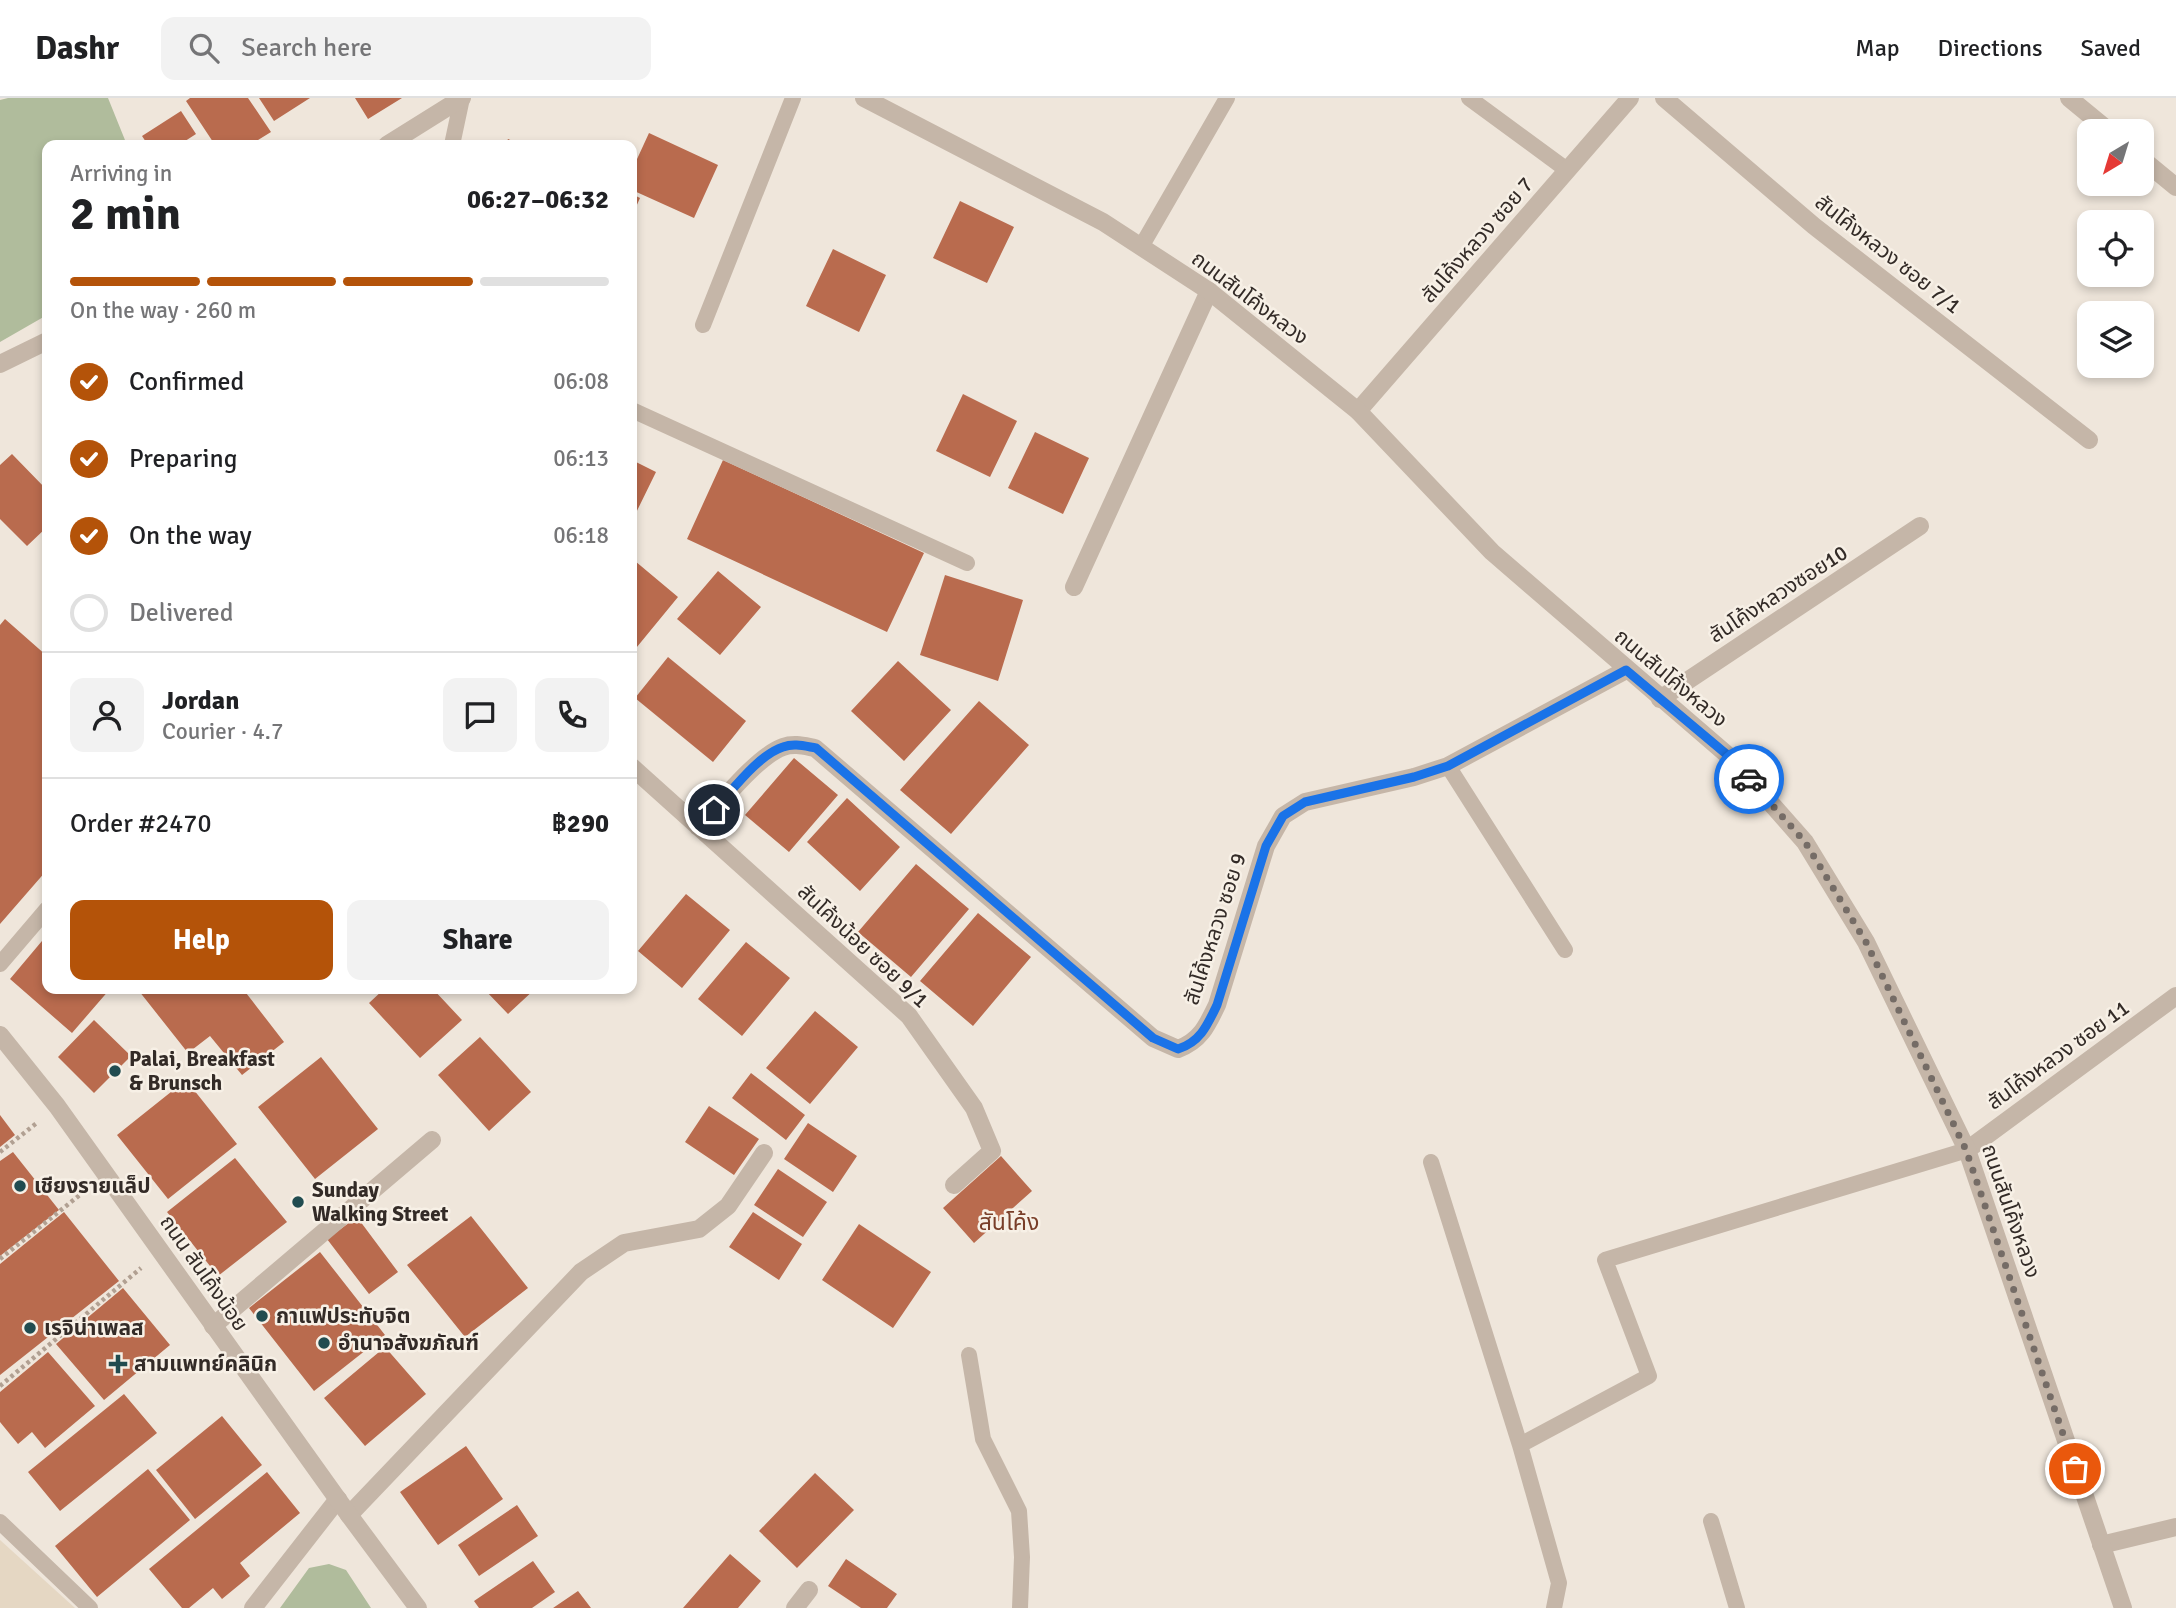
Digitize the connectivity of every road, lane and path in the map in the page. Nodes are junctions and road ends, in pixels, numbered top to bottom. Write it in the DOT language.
graph roads {
  1 [pos="462,98"];
  2 [pos="793,98"];
  3 [pos="864,98"];
  4 [pos="1227,98"];
  5 [pos="1469,98"];
  6 [pos="1630,98"];
  7 [pos="1664,98"];
  8 [pos="2069,98"];
  9 [pos="2094,119"];
  10 [pos="395,140"];
  11 [pos="453,140"];
  12 [pos="2154,169"];
  13 [pos="1567,170"];
  14 [pos="2176,187"];
  15 [pos="1141,247"];
  16 [pos="1209,290"];
  17 [pos="704,324"];
  18 [pos="42,343"];
  19 [pos="0,364"];
  20 [pos="1358,411"];
  21 [pos="637,412"];
  22 [pos="2088,440"];
  23 [pos="1920,526"];
  24 [pos="967,563"];
  25 [pos="1074,587"];
  26 [pos="1626,670"];
  27 [pos="1660,699"];
  28 [pos="1448,766"];
  29 [pos="637,772"];
  30 [pos="698,827"];
  31 [pos="42,915"];
  32 [pos="1565,950"];
  33 [pos="0,964"];
  34 [pos="2176,996"];
  35 [pos="0,1035"];
  36 [pos="57,1106"];
  37 [pos="432,1140"];
  38 [pos="1966,1150"];
  39 [pos="0,1152"];
  40 [pos="765,1153"];
  41 [pos="1431,1161"];
  42 [pos="105,1174"];
  43 [pos="954,1185"];
  44 [pos="161,1253"];
  45 [pos="0,1259"];
  46 [pos="213,1326"];
  47 [pos="969,1355"];
  48 [pos="0,1386"];
  49 [pos="1520,1445"];
  50 [pos="338,1499"];
  51 [pos="349,1515"];
  52 [pos="1710,1521"];
  53 [pos="0,1522"];
  54 [pos="2176,1527"];
  55 [pos="2101,1545"];
  56 [pos="809,1590"];
  57 [pos="90,1608"];
  58 [pos="253,1608"];
  59 [pos="418,1608"];
  60 [pos="795,1608"];
  61 [pos="1020,1608"];
  62 [pos="1554,1608"];
  63 [pos="1737,1608"];
  64 [pos="2123,1608"];
  1 -- 10 [label="street"];
  1 -- 11 [label="lane"];
  2 -- 17 [label="lane"];
  3 -- 15 [label="street, ถนนสันโค้งหลวง"];
  4 -- 15 [label="lane"];
  5 -- 13 [label="lane"];
  6 -- 13 [label="street, สันโค้งหลวง ซอย 7"];
  7 -- 22 [label="street, สันโค้งหลวง ซอย 7/1"];
  8 -- 9 [label="street"];
  12 -- 14 [label="street"];
  13 -- 20 [label="street, สันโค้งหลวง ซอย 7"];
  15 -- 16 [label="street, ถนนสันโค้งหลวง"];
  16 -- 20 [label="street, ถนนสันโค้งหลวง"];
  16 -- 25 [label="street"];
  18 -- 19 [label="street"];
  20 -- 26 [label="street, ถนนสันโค้งหลวง"];
  21 -- 24 [label="lane"];
  23 -- 27 [label="street, สันโค้งหลวงซอย10"];
  26 -- 27 [label="street, ถนนสันโค้งหลวง"];
  26 -- 28 [label="street, สันโค้งหลวง ซอย 9"];
  27 -- 38 [label="street, ถนนสันโค้งหลวง"];
  28 -- 30 [label="street, สันโค้งหลวง ซอย 9"];
  28 -- 32 [label="lane"];
  29 -- 30 [label="street, สันโค้งน้อย ซอย 9/1"];
  30 -- 43 [label="street, สันโค้งน้อย ซอย 9/1"];
  31 -- 33 [label="lane"];
  34 -- 38 [label="street, สันโค้งหลวง ซอย 11"];
  35 -- 36 [label="street, ถนน สันโค้งน้อย"];
  36 -- 39 [label="path"];
  36 -- 42 [label="street, ถนน สันโค้งน้อย"];
  37 -- 46 [label="street"];
  38 -- 49 [label="lane"];
  38 -- 55 [label="street, ถนนสันโค้งหลวง"];
  40 -- 51 [label="street"];
  41 -- 49 [label="lane"];
  42 -- 44 [label="street, ถนน สันโค้งน้อย"];
  42 -- 45 [label="path"];
  44 -- 46 [label="street, ถนน สันโค้งน้อย"];
  44 -- 48 [label="path"];
  46 -- 50 [label="street, ถนน สันโค้งน้อย"];
  47 -- 61 [label="lane"];
  49 -- 62 [label="lane"];
  50 -- 51 [label="street, ถนน สันโค้งน้อย"];
  50 -- 58 [label="street"];
  51 -- 59 [label="street, ถนน สันโค้งน้อย"];
  52 -- 63 [label="lane"];
  53 -- 57 [label="lane"];
  54 -- 55 [label="street"];
  55 -- 64 [label="street, ถนนสันโค้งหลวง"];
  56 -- 60 [label="street"];
}
